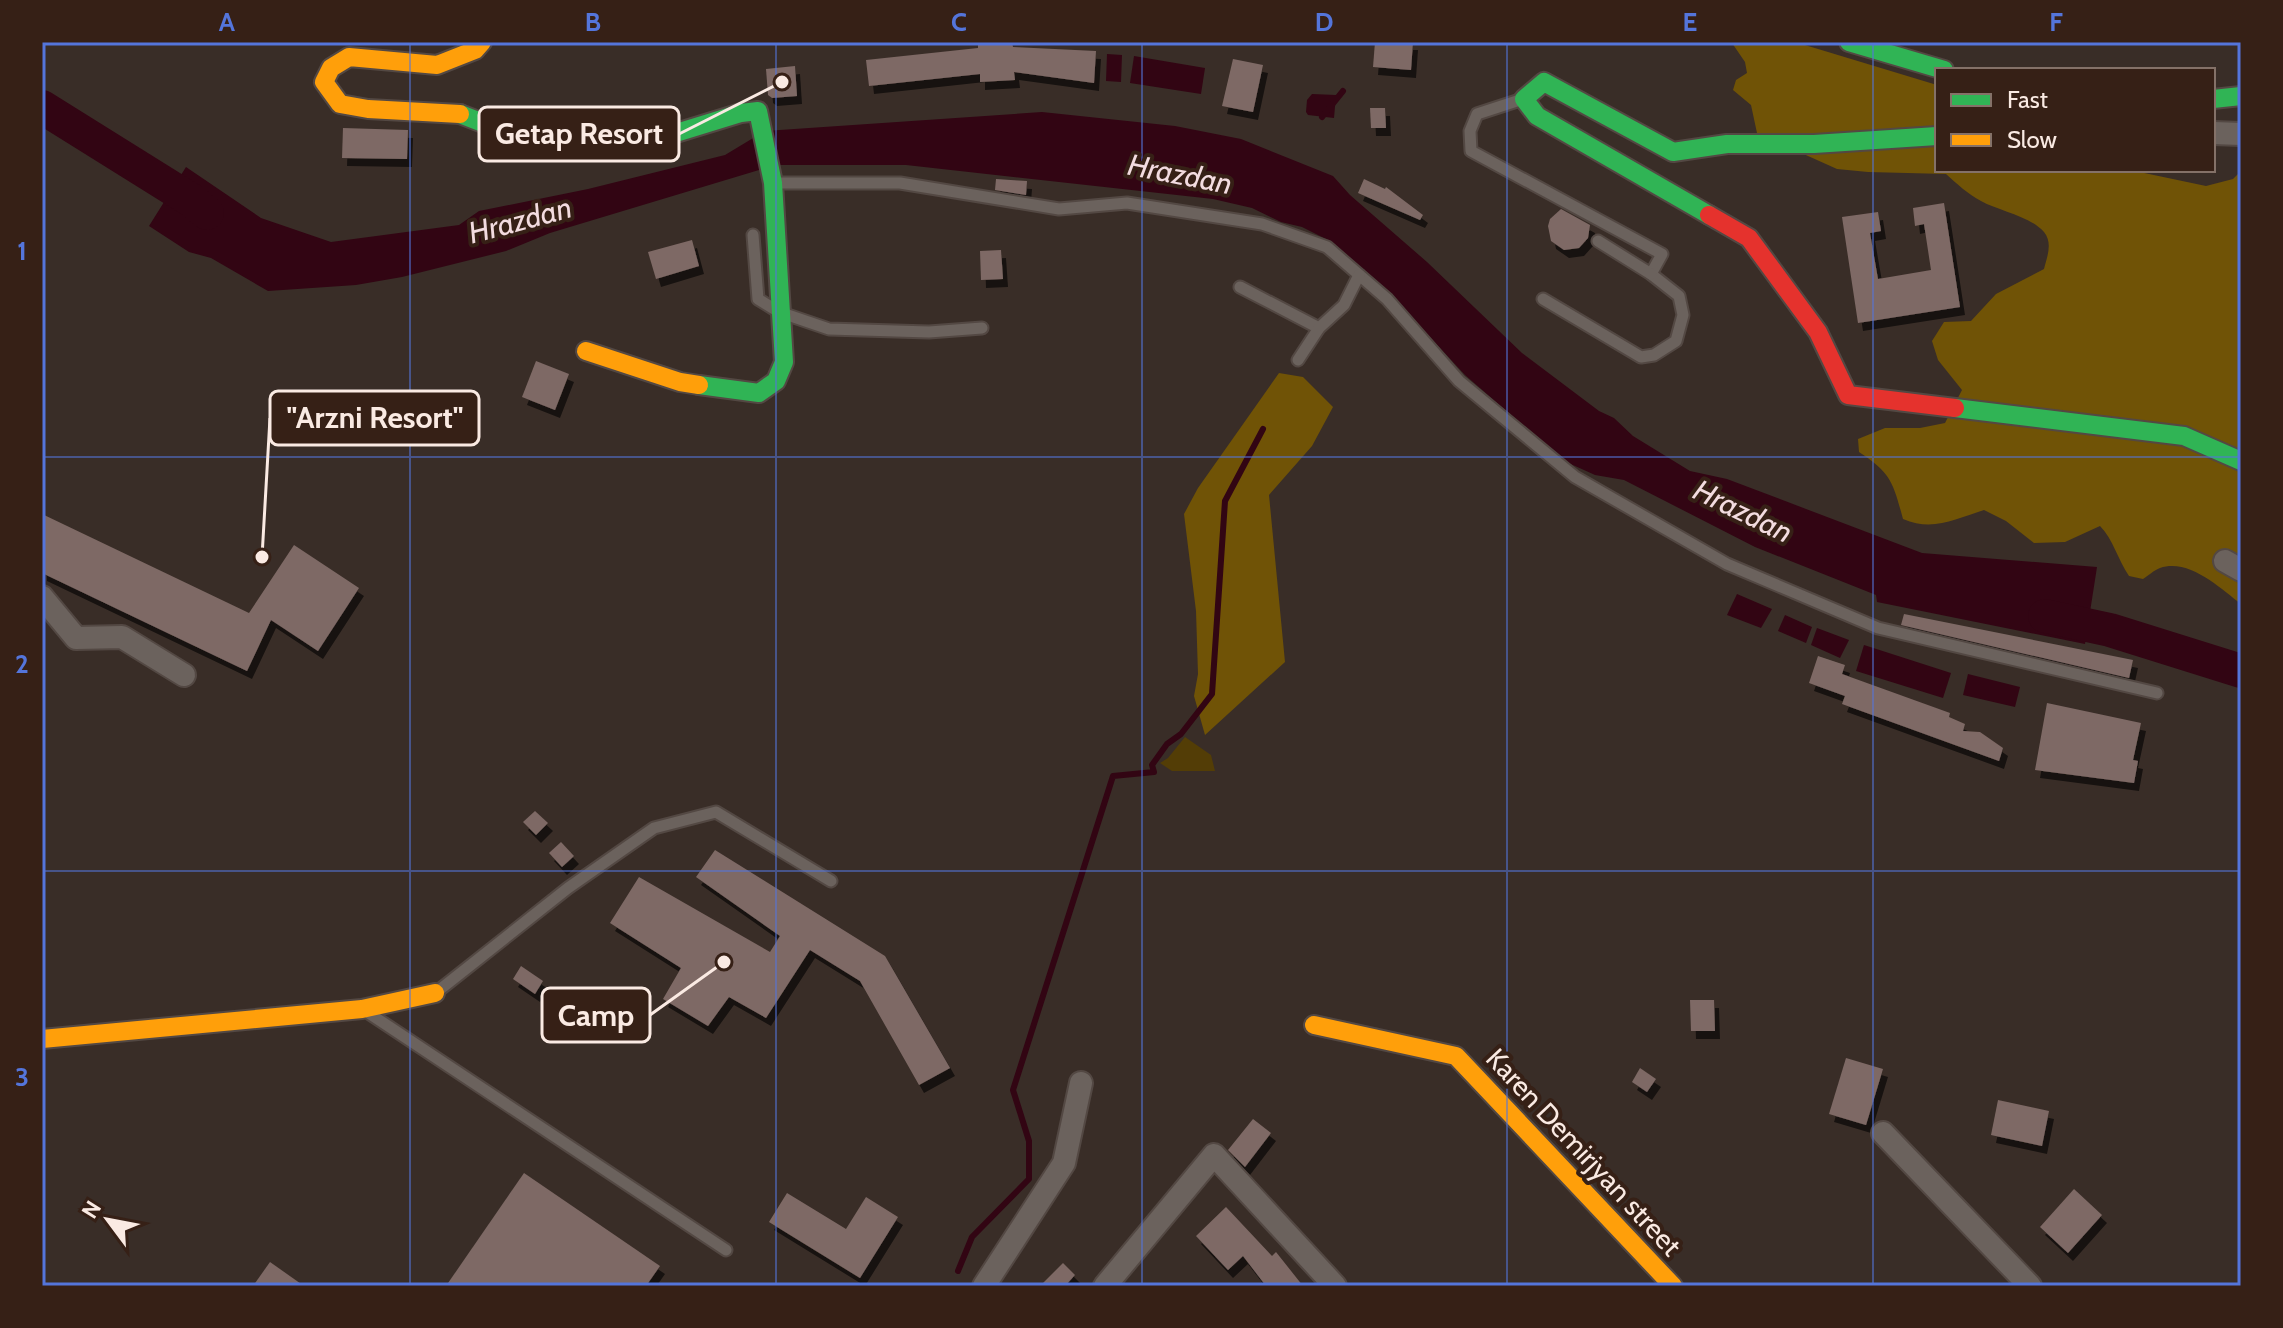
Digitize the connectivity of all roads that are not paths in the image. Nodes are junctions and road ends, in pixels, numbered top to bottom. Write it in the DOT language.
graph roads {
  1 [pos="482,42"];
  2 [pos="1849,42"];
  3 [pos="1937,68"];
  4 [pos="2241,96"];
  5 [pos="1524,99"];
  6 [pos="2215,99"];
  7 [pos="2215,133"];
  8 [pos="2241,134"];
  9 [pos="1935,136"];
  10 [pos="772,175"];
  11 [pos="753,235"];
  12 [pos="1598,241"];
  13 [pos="1651,274"];
  14 [pos="1359,275"];
  15 [pos="1240,287"];
  16 [pos="1543,299"];
  17 [pos="779,312"];
  18 [pos="982,328"];
  19 [pos="1319,328"];
  20 [pos="586,351"];
  21 [pos="1298,360"];
  22 [pos="2241,461"];
  23 [pos="42,597"];
  24 [pos="184,675"];
  25 [pos="2157,693"];
  26 [pos="831,881"];
  27 [pos="435,993"];
  28 [pos="362,1009"];
  29 [pos="1314,1025"];
  30 [pos="42,1039"];
  31 [pos="1081,1083"];
  32 [pos="1883,1133"];
  33 [pos="726,1250"];
  34 [pos="984,1286"];
  35 [pos="1105,1286"];
  36 [pos="1335,1286"];
  37 [pos="1673,1286"];
  38 [pos="2030,1286"];
  1 -- 10 [label="street"];
  2 -- 3 [label="street"];
  4 -- 6 [label="street"];
  5 -- 9 [label="street"];
  5 -- 13 [label="lane"];
  5 -- 22 [label="street"];
  7 -- 8 [label="street"];
  10 -- 14 [label="lane"];
  10 -- 17 [label="street"];
  11 -- 17 [label="lane"];
  12 -- 13 [label="lane"];
  13 -- 16 [label="lane"];
  14 -- 19 [label="lane"];
  14 -- 25 [label="lane"];
  15 -- 19 [label="lane"];
  17 -- 18 [label="lane"];
  17 -- 20 [label="street"];
  19 -- 21 [label="lane"];
  23 -- 24 [label="street"];
  26 -- 27 [label="lane"];
  27 -- 28 [label="street"];
  28 -- 30 [label="street"];
  28 -- 33 [label="lane"];
  29 -- 37 [label="street, Karen Demirjyan street"];
  31 -- 34 [label="street"];
  32 -- 38 [label="street"];
  35 -- 36 [label="street"];
}
